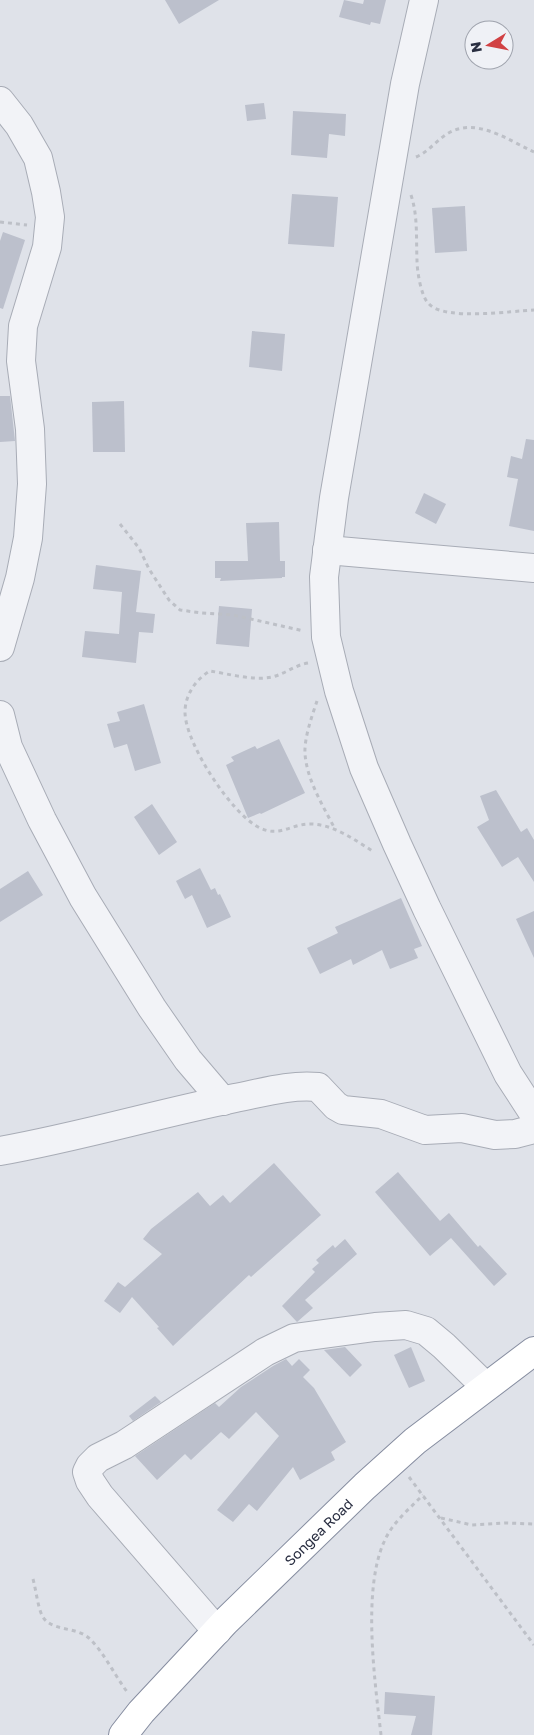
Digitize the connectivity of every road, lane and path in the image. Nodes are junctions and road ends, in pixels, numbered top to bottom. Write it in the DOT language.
graph roads {
  1 [pos="424,0"];
  2 [pos="0,101"];
  3 [pos="534,152"];
  4 [pos="392,164"];
  5 [pos="534,310"];
  6 [pos="120,524"];
  7 [pos="327,550"];
  8 [pos="534,568"];
  9 [pos="0,647"];
  10 [pos="330,655"];
  11 [pos="0,715"];
  12 [pos="335,830"];
  13 [pos="381,857"];
  14 [pos="223,1101"];
  15 [pos="534,1114"];
  16 [pos="534,1129"];
  17 [pos="0,1151"];
  18 [pos="534,1351"];
  19 [pos="485,1386"];
  20 [pos="395,1459"];
  21 [pos="423,1495"];
  22 [pos="440,1518"];
  23 [pos="534,1524"];
  24 [pos="33,1579"];
  25 [pos="217,1631"];
  26 [pos="534,1645"];
  27 [pos="132,1729"];
  28 [pos="381,1735"];
  1 -- 4 [label="street"];
  2 -- 9 [label="street"];
  3 -- 4 [label="path"];
  4 -- 5 [label="path"];
  4 -- 7 [label="street"];
  6 -- 10 [label="path"];
  7 -- 8 [label="street"];
  7 -- 10 [label="street"];
  10 -- 12 [label="path"];
  10 -- 12 [label="path"];
  10 -- 15 [label="street"];
  11 -- 14 [label="street"];
  12 -- 13 [label="path"];
  14 -- 16 [label="street"];
  14 -- 17 [label="street"];
  18 -- 19 [label="highway, Songea Road"];
  19 -- 20 [label="highway, Songea Road"];
  19 -- 25 [label="street"];
  20 -- 21 [label="path"];
  20 -- 25 [label="highway, Songea Road"];
  21 -- 22 [label="path"];
  21 -- 28 [label="path"];
  22 -- 23 [label="path"];
  22 -- 26 [label="path"];
  24 -- 27 [label="path"];
  25 -- 27 [label="highway, Songea Road"];
}
